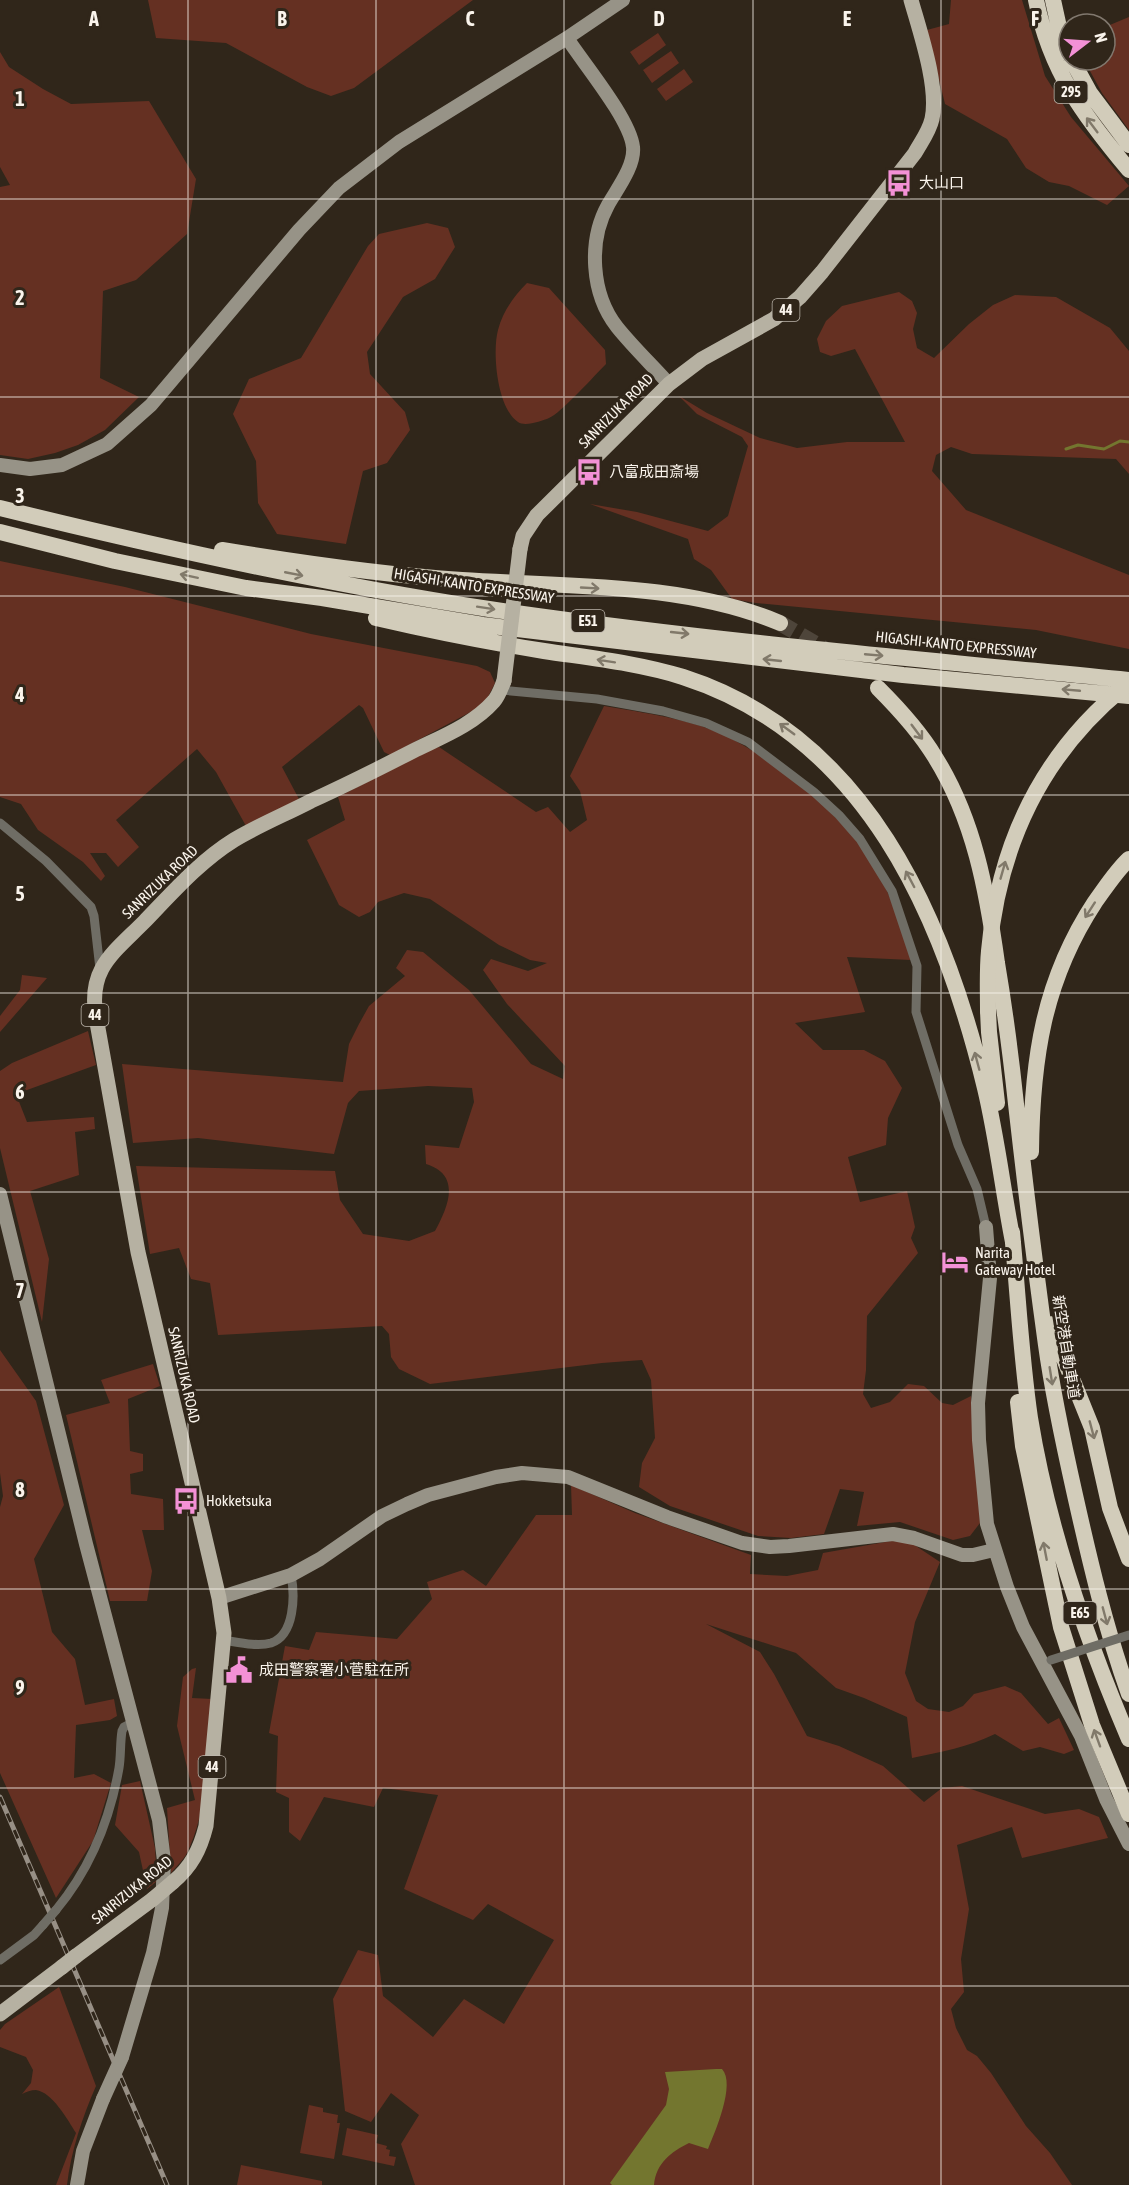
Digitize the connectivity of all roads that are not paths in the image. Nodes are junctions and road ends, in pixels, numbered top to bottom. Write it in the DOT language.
graph roads {
  1 [pos="623,0"];
  2 [pos="911,0"];
  3 [pos="1036,0"];
  4 [pos="1053,0"];
  5 [pos="1057,18"];
  6 [pos="567,38"];
  7 [pos="1079,72"];
  8 [pos="1129,145"];
  9 [pos="1129,170"];
  10 [pos="669,384"];
  11 [pos="0,465"];
  12 [pos="0,508"];
  13 [pos="53,521"];
  14 [pos="0,532"];
  15 [pos="246,588"];
  16 [pos="780,623"];
  17 [pos="1129,681"];
  18 [pos="502,685"];
  19 [pos="878,688"];
  20 [pos="1129,696"];
  21 [pos="0,823"];
  22 [pos="1127,861"];
  23 [pos="100,971"];
  24 [pos="0,1194"];
  25 [pos="1031,1222"];
  26 [pos="986,1227"];
  27 [pos="1013,1242"];
  28 [pos="1037,1276"];
  29 [pos="1019,1307"];
  30 [pos="994,1550"];
  31 [pos="1129,1559"];
  32 [pos="291,1575"];
  33 [pos="219,1598"];
  34 [pos="1129,1635"];
  35 [pos="223,1640"];
  36 [pos="1046,1661"];
  37 [pos="1129,1694"];
  38 [pos="134,1722"];
  39 [pos="1129,1739"];
  40 [pos="1129,1812"];
  41 [pos="1129,1844"];
  42 [pos="0,1960"];
  43 [pos="0,2014"];
  44 [pos="77,2185"];
  1 -- 6 [label="street"];
  2 -- 10 [label="main road, SANRIZUKA ROAD / 44"];
  9 -- 3 [label="highway, 295, one-way"];
  4 -- 5 [label="highway"];
  6 -- 10 [label="street"];
  6 -- 11 [label="street"];
  7 -- 8 [label="highway, 295"];
  10 -- 18 [label="main road, SANRIZUKA ROAD / 44, bridge"];
  12 -- 13 [label="highway, HIGASHI-KANTO EXPRESSWAY / E51"];
  13 -- 16 [label="highway, one-way"];
  13 -- 17 [label="highway, HIGASHI-KANTO EXPRESSWAY / E51, one-way"];
  15 -- 14 [label="highway, E51, one-way"];
  20 -- 15 [label="highway, E51, one-way"];
  27 -- 15 [label="highway, one-way"];
  27 -- 17 [label="highway, one-way, bridge"];
  18 -- 23 [label="main road, SANRIZUKA ROAD / 44"];
  18 -- 26 [label="street"];
  19 -- 25 [label="highway, one-way"];
  21 -- 23 [label="street"];
  22 -- 25 [label="highway, one-way"];
  23 -- 33 [label="main road, SANRIZUKA ROAD / 44"];
  24 -- 38 [label="street"];
  25 -- 28 [label="highway, 新空港自動車道 / E65"];
  26 -- 30 [label="street"];
  27 -- 29 [label="highway, E65"];
  28 -- 31 [label="highway, one-way"];
  28 -- 37 [label="highway, 新空港自動車道 / E65, one-way"];
  29 -- 39 [label="highway, E65"];
  40 -- 29 [label="highway, one-way"];
  30 -- 32 [label="street"];
  30 -- 36 [label="street"];
  32 -- 33 [label="street"];
  32 -- 35 [label="street"];
  33 -- 35 [label="main road, SANRIZUKA ROAD / 44"];
  34 -- 36 [label="street, bridge"];
  35 -- 43 [label="main road, SANRIZUKA ROAD / 44, bridge"];
  36 -- 41 [label="street"];
  38 -- 42 [label="street, bridge"];
  38 -- 44 [label="street, bridge"];
}
